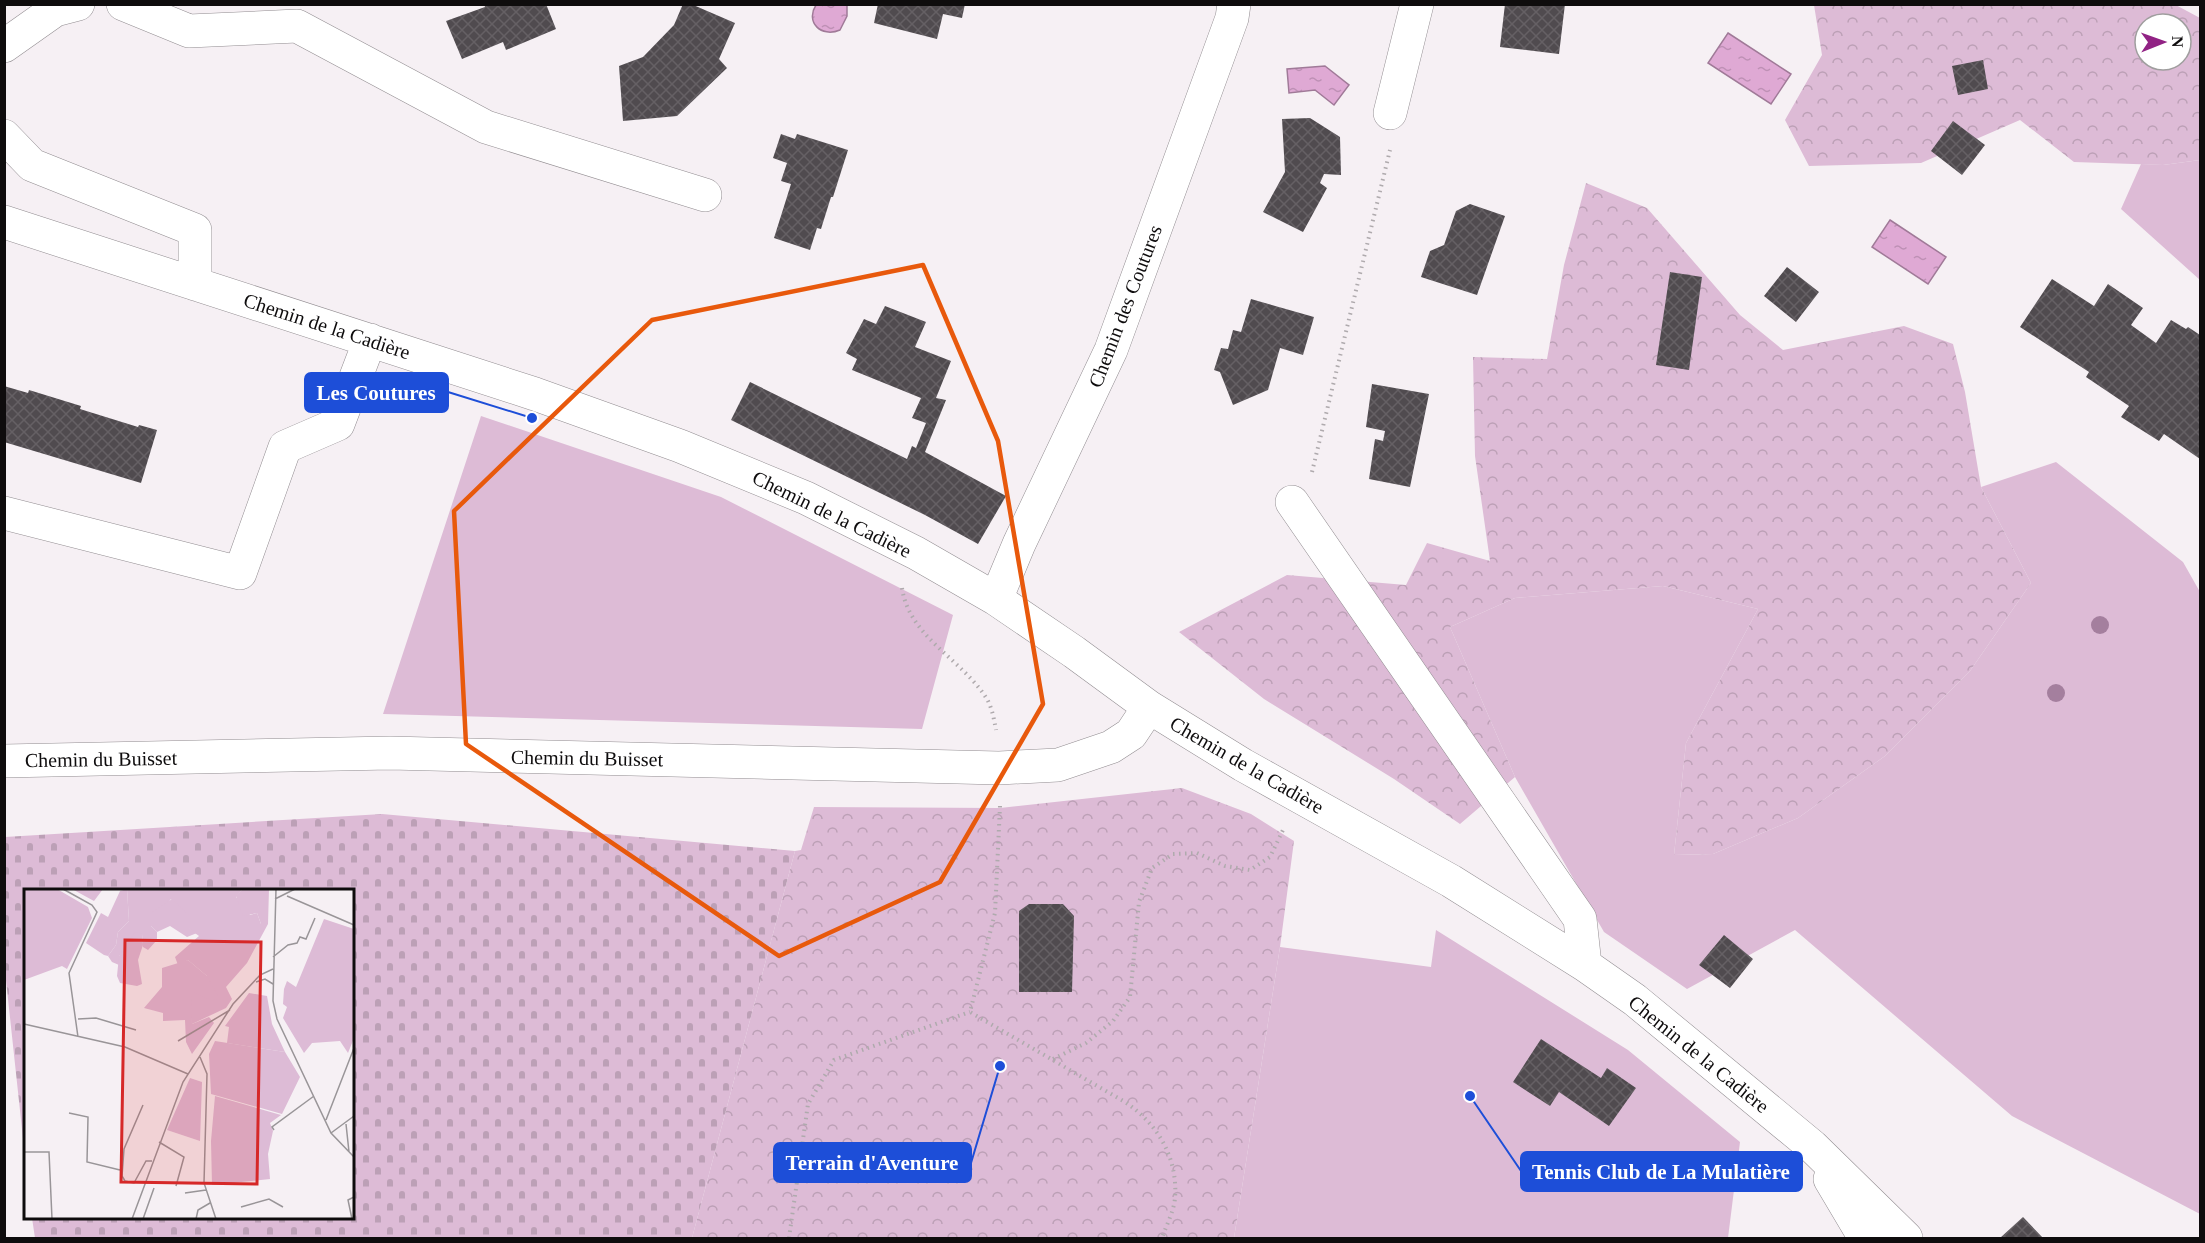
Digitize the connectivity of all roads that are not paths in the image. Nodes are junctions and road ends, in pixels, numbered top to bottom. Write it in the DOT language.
graph roads {
  1 [pos="78,4"];
  2 [pos="123,4"];
  3 [pos="1234,4"];
  4 [pos="1417,4"];
  5 [pos="4,46"];
  6 [pos="1390,113"];
  7 [pos="4,136"];
  8 [pos="705,195"];
  9 [pos="4,222"];
  10 [pos="195,284"];
  11 [pos="370,340"];
  12 [pos="1292,502"];
  13 [pos="4,513"];
  14 [pos="996,599"];
  15 [pos="1149,707"];
  16 [pos="4,761"];
  17 [pos="1584,965"];
  18 [pos="1812,1146"];
  19 [pos="1865,1239"];
  20 [pos="1906,1239"];
  1 -- 5 [label="street"];
  2 -- 8 [label="street"];
  3 -- 14 [label="street, Chemin des Coutures"];
  4 -- 6 [label="street"];
  7 -- 10 [label="street"];
  9 -- 10 [label="street, Chemin de la Cadière"];
  10 -- 11 [label="street, Chemin de la Cadière"];
  11 -- 13 [label="street"];
  11 -- 14 [label="street, Chemin de la Cadière"];
  12 -- 17 [label="street"];
  14 -- 15 [label="street, Chemin de la Cadière"];
  15 -- 16 [label="street, Chemin du Buisset"];
  15 -- 17 [label="street, Chemin de la Cadière"];
  17 -- 18 [label="street, Chemin de la Cadière"];
  18 -- 19 [label="street, Chemin de la Cadière"];
  18 -- 20 [label="street, Chemin de la Cadière"];
}
